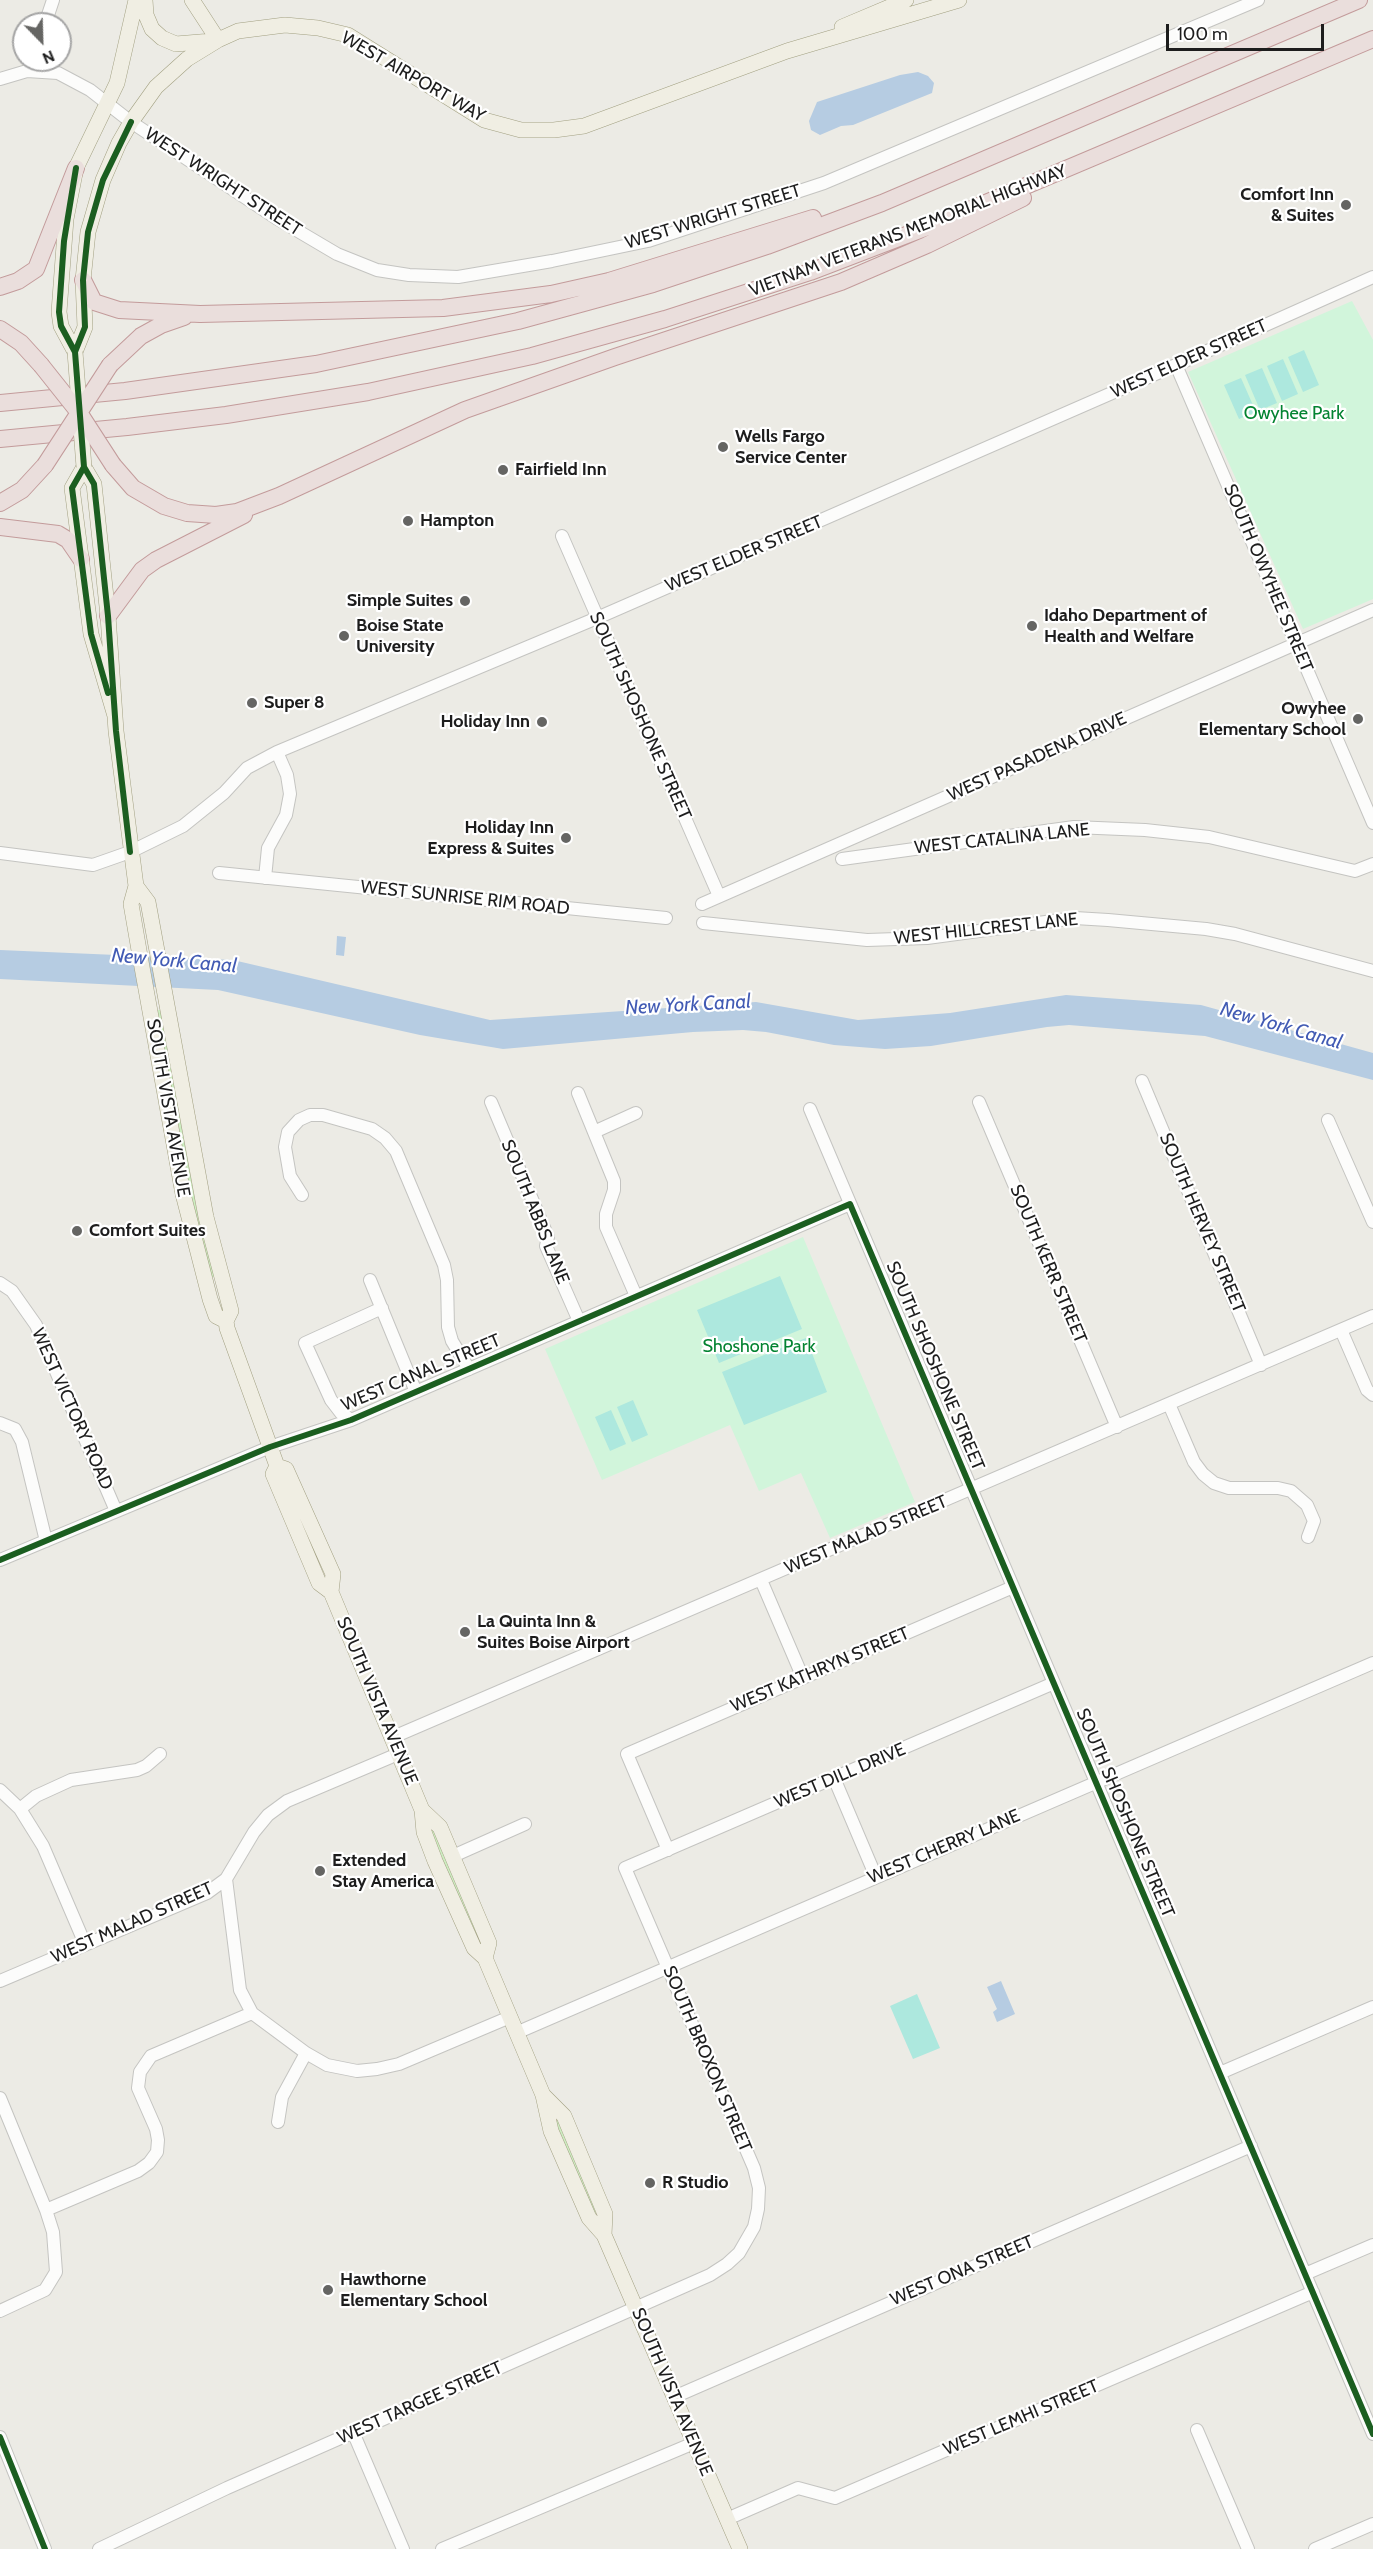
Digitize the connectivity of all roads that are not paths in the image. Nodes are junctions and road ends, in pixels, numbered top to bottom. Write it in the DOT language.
graph roads {
  1 [pos="136,0"];
  2 [pos="145,0"];
  3 [pos="192,0"];
  4 [pos="906,0"];
  5 [pos="959,0"];
  6 [pos="1258,0"];
  7 [pos="1359,0"];
  8 [pos="1235,5"];
  9 [pos="1373,39"];
  10 [pos="218,40"];
  11 [pos="787,51"];
  12 [pos="24,72"];
  13 [pos="56,72"];
  14 [pos="0,79"];
  15 [pos="108,106"];
  16 [pos="130,122"];
  17 [pos="1128,144"];
  18 [pos="996,156"];
  19 [pos="76,168"];
  20 [pos="1373,277"];
  21 [pos="82,280"];
  22 [pos="0,287"];
  23 [pos="200,314"];
  24 [pos="0,329"];
  25 [pos="75,352"];
  26 [pos="1176,365"];
  27 [pos="0,402"];
  28 [pos="80,414"];
  29 [pos="0,439"];
  30 [pos="84,467"];
  31 [pos="279,496"];
  32 [pos="0,503"];
  33 [pos="0,527"];
  34 [pos="562,536"];
  35 [pos="81,559"];
  36 [pos="1373,610"];
  37 [pos="108,616"];
  38 [pos="597,618"];
  39 [pos="1296,643"];
  40 [pos="115,717"];
  41 [pos="278,752"];
  42 [pos="1373,823"];
  43 [pos="0,852"];
  44 [pos="130,852"];
  45 [pos="842,859"];
  46 [pos="1373,864"];
  47 [pos="219,873"];
  48 [pos="265,878"];
  49 [pos="136,886"];
  50 [pos="719,896"];
  51 [pos="702,904"];
  52 [pos="666,918"];
  53 [pos="703,923"];
  54 [pos="1373,971"];
  55 [pos="1142,1081"];
  56 [pos="578,1093"];
  57 [pos="491,1102"];
  58 [pos="979,1102"];
  59 [pos="810,1109"];
  60 [pos="636,1113"];
  61 [pos="1328,1120"];
  62 [pos="594,1132"];
  63 [pos="302,1195"];
  64 [pos="850,1204"];
  65 [pos="1373,1222"];
  66 [pos="370,1280"];
  67 [pos="0,1283"];
  68 [pos="636,1296"];
  69 [pos="382,1308"];
  70 [pos="1373,1316"];
  71 [pos="226,1321"];
  72 [pos="579,1321"];
  73 [pos="1341,1330"];
  74 [pos="1261,1365"];
  75 [pos="469,1369"];
  76 [pos="416,1392"];
  77 [pos="1373,1395"];
  78 [pos="1169,1404"];
  79 [pos="351,1420"];
  80 [pos="0,1423"];
  81 [pos="1117,1427"];
  82 [pos="270,1447"];
  83 [pos="972,1490"];
  84 [pos="116,1512"];
  85 [pos="1308,1537"];
  86 [pos="46,1541"];
  87 [pos="0,1560"];
  88 [pos="761,1580"];
  89 [pos="1013,1587"];
  90 [pos="1373,1663"];
  91 [pos="802,1678"];
  92 [pos="1054,1683"];
  93 [pos="391,1738"];
  94 [pos="160,1754"];
  95 [pos="398,1754"];
  96 [pos="834,1778"];
  97 [pos="1096,1782"];
  98 [pos="0,1790"];
  99 [pos="21,1809"];
  100 [pos="422,1810"];
  101 [pos="525,1824"];
  102 [pos="668,1850"];
  103 [pos="453,1856"];
  104 [pos="625,1868"];
  105 [pos="876,1877"];
  106 [pos="226,1879"];
  107 [pos="85,1944"];
  108 [pos="485,1958"];
  109 [pos="668,1967"];
  110 [pos="0,1981"];
  111 [pos="1370,2008"];
  112 [pos="252,2013"];
  113 [pos="510,2017"];
  114 [pos="1373,2021"];
  115 [pos="516,2033"];
  116 [pos="306,2053"];
  117 [pos="1220,2073"];
  118 [pos="0,2098"];
  119 [pos="278,2121"];
  120 [pos="1251,2146"];
  121 [pos="46,2210"];
  122 [pos="1373,2245"];
  123 [pos="739,2253"];
  124 [pos="1305,2274"];
  125 [pos="1313,2292"];
  126 [pos="636,2308"];
  127 [pos="0,2311"];
  128 [pos="674,2397"];
  129 [pos="1197,2430"];
  130 [pos="353,2432"];
  131 [pos="1373,2433"];
  132 [pos="0,2438"];
  133 [pos="694,2443"];
  134 [pos="727,2518"];
  135 [pos="1373,2524"];
  136 [pos="45,2549"];
  137 [pos="99,2549"];
  138 [pos="403,2549"];
  139 [pos="442,2549"];
  140 [pos="740,2549"];
  141 [pos="1248,2549"];
  142 [pos="1315,2549"];
  1 -- 15 [label="main road"];
  2 -- 10 [label="main road"];
  3 -- 10 [label="main road"];
  4 -- 11 [label="main road"];
  5 -- 11 [label="main road, WEST AIRPORT WAY"];
  6 -- 8 [label="street, WEST WRIGHT STREET"];
  7 -- 18 [label="highway, VIETNAM VETERANS MEMORIAL HIGHWAY"];
  8 -- 16 [label="street, WEST WRIGHT STREET"];
  9 -- 17 [label="highway, VIETNAM VETERANS MEMORIAL HIGHWAY"];
  10 -- 11 [label="main road, WEST AIRPORT WAY"];
  10 -- 16 [label="main road, WEST AIRPORT WAY"];
  12 -- 14 [label="street"];
  13 -- 15 [label="street"];
  15 -- 16 [label="street, WEST WRIGHT STREET"];
  15 -- 19 [label="main road, SOUTH VISTA AVENUE"];
  16 -- 21 [label="main road, SOUTH VISTA AVENUE"];
  17 -- 29 [label="highway, VIETNAM VETERANS MEMORIAL HIGHWAY"];
  17 -- 31 [label="highway"];
  18 -- 23 [label="highway"];
  18 -- 27 [label="highway, VIETNAM VETERANS MEMORIAL HIGHWAY"];
  19 -- 22 [label="highway"];
  19 -- 25 [label="main road, SOUTH VISTA AVENUE"];
  20 -- 26 [label="street, WEST ELDER STREET"];
  21 -- 23 [label="highway"];
  21 -- 25 [label="main road, SOUTH VISTA AVENUE"];
  23 -- 28 [label="highway, bridge"];
  24 -- 28 [label="highway, bridge"];
  25 -- 28 [label="main road, SOUTH VISTA AVENUE, bridge"];
  26 -- 38 [label="street, WEST ELDER STREET"];
  26 -- 39 [label="street, SOUTH OWYHEE STREET"];
  28 -- 30 [label="main road, SOUTH VISTA AVENUE, bridge"];
  28 -- 31 [label="highway, bridge"];
  28 -- 32 [label="highway, bridge"];
  30 -- 35 [label="main road, SOUTH VISTA AVENUE"];
  30 -- 37 [label="main road, SOUTH VISTA AVENUE"];
  31 -- 37 [label="highway"];
  33 -- 35 [label="highway"];
  34 -- 38 [label="street, SOUTH SHOSHONE STREET"];
  35 -- 40 [label="main road, SOUTH VISTA AVENUE"];
  36 -- 39 [label="street, WEST PASADENA DRIVE"];
  37 -- 40 [label="main road, SOUTH VISTA AVENUE"];
  38 -- 41 [label="street, WEST ELDER STREET"];
  38 -- 50 [label="street, SOUTH SHOSHONE STREET"];
  39 -- 42 [label="street, SOUTH OWYHEE STREET"];
  39 -- 50 [label="street, WEST PASADENA DRIVE"];
  40 -- 44 [label="main road, SOUTH VISTA AVENUE"];
  41 -- 44 [label="street, WEST ELDER STREET"];
  41 -- 48 [label="street"];
  43 -- 44 [label="street"];
  44 -- 49 [label="main road, SOUTH VISTA AVENUE"];
  45 -- 46 [label="street, WEST CATALINA LANE"];
  47 -- 48 [label="street, WEST SUNRISE RIM ROAD"];
  48 -- 52 [label="street, WEST SUNRISE RIM ROAD"];
  49 -- 71 [label="main road, SOUTH VISTA AVENUE"];
  49 -- 71 [label="main road, SOUTH VISTA AVENUE"];
  50 -- 51 [label="street, WEST PASADENA DRIVE"];
  53 -- 54 [label="street, WEST HILLCREST LANE"];
  55 -- 74 [label="street, SOUTH HERVEY STREET"];
  56 -- 62 [label="street"];
  57 -- 72 [label="street, SOUTH ABBS LANE"];
  58 -- 81 [label="street, SOUTH KERR STREET"];
  59 -- 64 [label="street, SOUTH SHOSHONE STREET"];
  60 -- 62 [label="street"];
  61 -- 65 [label="street"];
  62 -- 68 [label="street"];
  63 -- 75 [label="street"];
  64 -- 68 [label="street, WEST CANAL STREET"];
  64 -- 83 [label="street, SOUTH SHOSHONE STREET"];
  66 -- 69 [label="street"];
  67 -- 84 [label="street, WEST VICTORY ROAD"];
  68 -- 72 [label="street, WEST CANAL STREET"];
  69 -- 76 [label="street"];
  69 -- 79 [label="street"];
  70 -- 73 [label="street, WEST MALAD STREET"];
  71 -- 82 [label="main road, SOUTH VISTA AVENUE"];
  72 -- 75 [label="street, WEST CANAL STREET"];
  73 -- 74 [label="street, WEST MALAD STREET"];
  73 -- 77 [label="street"];
  74 -- 78 [label="street, WEST MALAD STREET"];
  75 -- 76 [label="street, WEST CANAL STREET"];
  76 -- 79 [label="street, WEST CANAL STREET"];
  78 -- 81 [label="street, WEST MALAD STREET"];
  78 -- 85 [label="street"];
  79 -- 82 [label="street, WEST CANAL STREET"];
  80 -- 86 [label="street"];
  81 -- 83 [label="street, WEST MALAD STREET"];
  82 -- 84 [label="street, WEST CANAL STREET"];
  82 -- 93 [label="main road, SOUTH VISTA AVENUE"];
  83 -- 88 [label="street, WEST MALAD STREET"];
  83 -- 89 [label="street, SOUTH SHOSHONE STREET"];
  84 -- 86 [label="street, WEST CANAL STREET"];
  86 -- 87 [label="street, WEST CANAL STREET"];
  88 -- 91 [label="street"];
  88 -- 93 [label="street, WEST MALAD STREET"];
  89 -- 91 [label="street, WEST KATHRYN STREET"];
  89 -- 92 [label="street, SOUTH SHOSHONE STREET"];
  90 -- 97 [label="street, WEST CHERRY LANE"];
  91 -- 102 [label="street, WEST KATHRYN STREET"];
  92 -- 96 [label="street, WEST DILL DRIVE"];
  92 -- 97 [label="street, SOUTH SHOSHONE STREET"];
  93 -- 95 [label="main road, SOUTH VISTA AVENUE"];
  94 -- 99 [label="street"];
  95 -- 100 [label="main road, SOUTH VISTA AVENUE"];
  95 -- 106 [label="street, WEST MALAD STREET"];
  96 -- 102 [label="street, WEST DILL DRIVE"];
  96 -- 105 [label="street"];
  97 -- 105 [label="street, WEST CHERRY LANE"];
  97 -- 117 [label="street, SOUTH SHOSHONE STREET"];
  98 -- 99 [label="street"];
  99 -- 107 [label="street"];
  100 -- 103 [label="main road, SOUTH VISTA AVENUE"];
  100 -- 108 [label="main road, SOUTH VISTA AVENUE"];
  101 -- 103 [label="street"];
  102 -- 104 [label="street, WEST DILL DRIVE"];
  103 -- 108 [label="main road, SOUTH VISTA AVENUE"];
  104 -- 109 [label="street, SOUTH BROXON STREET"];
  105 -- 109 [label="street, WEST CHERRY LANE"];
  106 -- 107 [label="street, WEST MALAD STREET"];
  106 -- 112 [label="street"];
  107 -- 110 [label="street, WEST MALAD STREET"];
  108 -- 113 [label="main road, SOUTH VISTA AVENUE"];
  109 -- 115 [label="street, WEST CHERRY LANE"];
  109 -- 123 [label="street, SOUTH BROXON STREET"];
  111 -- 114 [label="street"];
  111 -- 117 [label="street"];
  112 -- 116 [label="street"];
  112 -- 121 [label="street"];
  113 -- 115 [label="main road, SOUTH VISTA AVENUE"];
  113 -- 116 [label="street"];
  115 -- 126 [label="main road, SOUTH VISTA AVENUE"];
  116 -- 119 [label="street"];
  117 -- 120 [label="street, SOUTH SHOSHONE STREET"];
  118 -- 121 [label="street"];
  120 -- 124 [label="street, SOUTH SHOSHONE STREET"];
  120 -- 128 [label="street, WEST ONA STREET"];
  121 -- 127 [label="street"];
  122 -- 124 [label="street"];
  123 -- 126 [label="street, WEST TARGEE STREET"];
  124 -- 125 [label="street, SOUTH SHOSHONE STREET"];
  125 -- 131 [label="street, SOUTH SHOSHONE STREET"];
  125 -- 134 [label="street, WEST LEMHI STREET"];
  126 -- 128 [label="main road, SOUTH VISTA AVENUE"];
  126 -- 130 [label="street, WEST TARGEE STREET"];
  128 -- 133 [label="main road, SOUTH VISTA AVENUE"];
  129 -- 141 [label="street"];
  130 -- 137 [label="street, WEST TARGEE STREET"];
  130 -- 138 [label="street"];
  132 -- 136 [label="street"];
  133 -- 134 [label="main road, SOUTH VISTA AVENUE"];
  133 -- 139 [label="street"];
  134 -- 140 [label="main road, SOUTH VISTA AVENUE"];
  135 -- 142 [label="street"];
}
